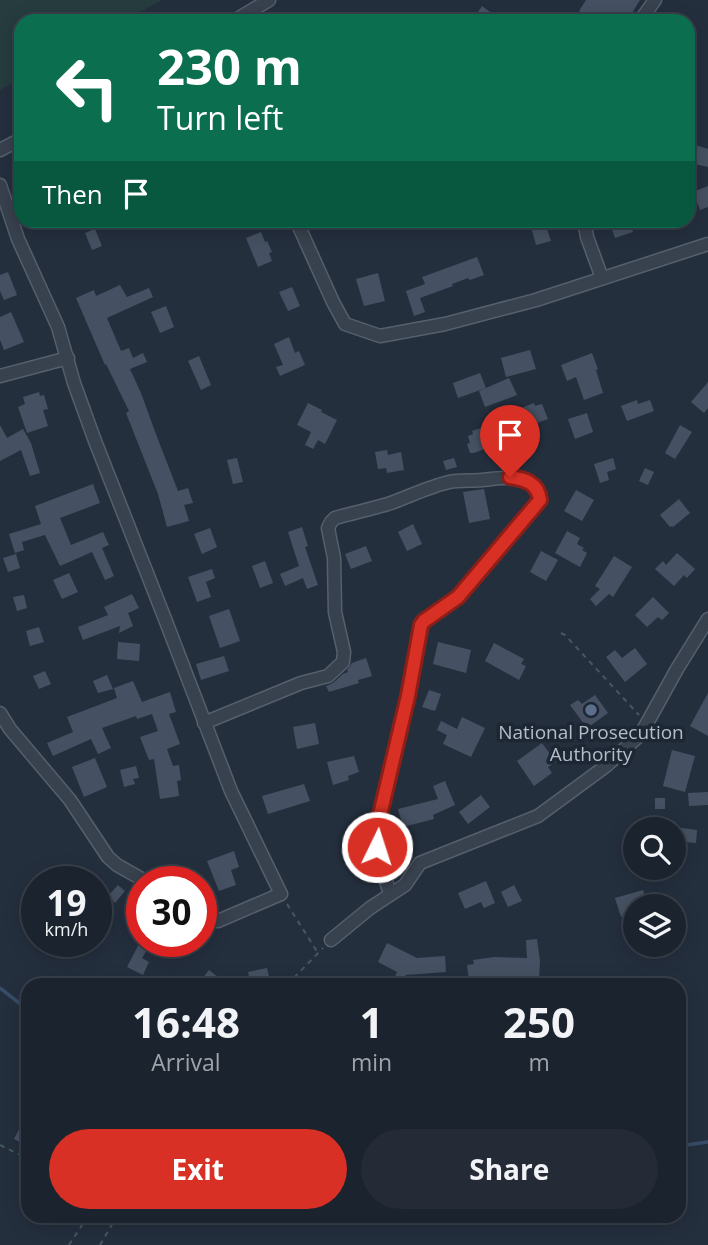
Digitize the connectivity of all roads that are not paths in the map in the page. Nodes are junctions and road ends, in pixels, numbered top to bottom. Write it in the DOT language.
graph roads {
  1 [pos="269,0"];
  2 [pos="246,14"];
  3 [pos="0,185"];
  4 [pos="14,227"];
  5 [pos="14,228"];
  6 [pos="300,228"];
  7 [pos="585,228"];
  8 [pos="708,244"];
  9 [pos="601,278"];
  10 [pos="68,358"];
  11 [pos="0,376"];
  12 [pos="708,619"];
  13 [pos="0,713"];
  14 [pos="204,723"];
  15 [pos="126,871"];
  16 [pos="390,894"];
  17 [pos="217,920"];
  18 [pos="331,940"];
  1 -- 2 [label="street"];
  3 -- 4 [label="street"];
  5 -- 10 [label="street"];
  6 -- 9 [label="street"];
  7 -- 9 [label="street"];
  8 -- 9 [label="street"];
  10 -- 11 [label="street"];
  10 -- 14 [label="street"];
  12 -- 16 [label="street"];
  13 -- 15 [label="street"];
  14 -- 16 [label="street"];
  14 -- 17 [label="street"];
  16 -- 18 [label="street"];
}
